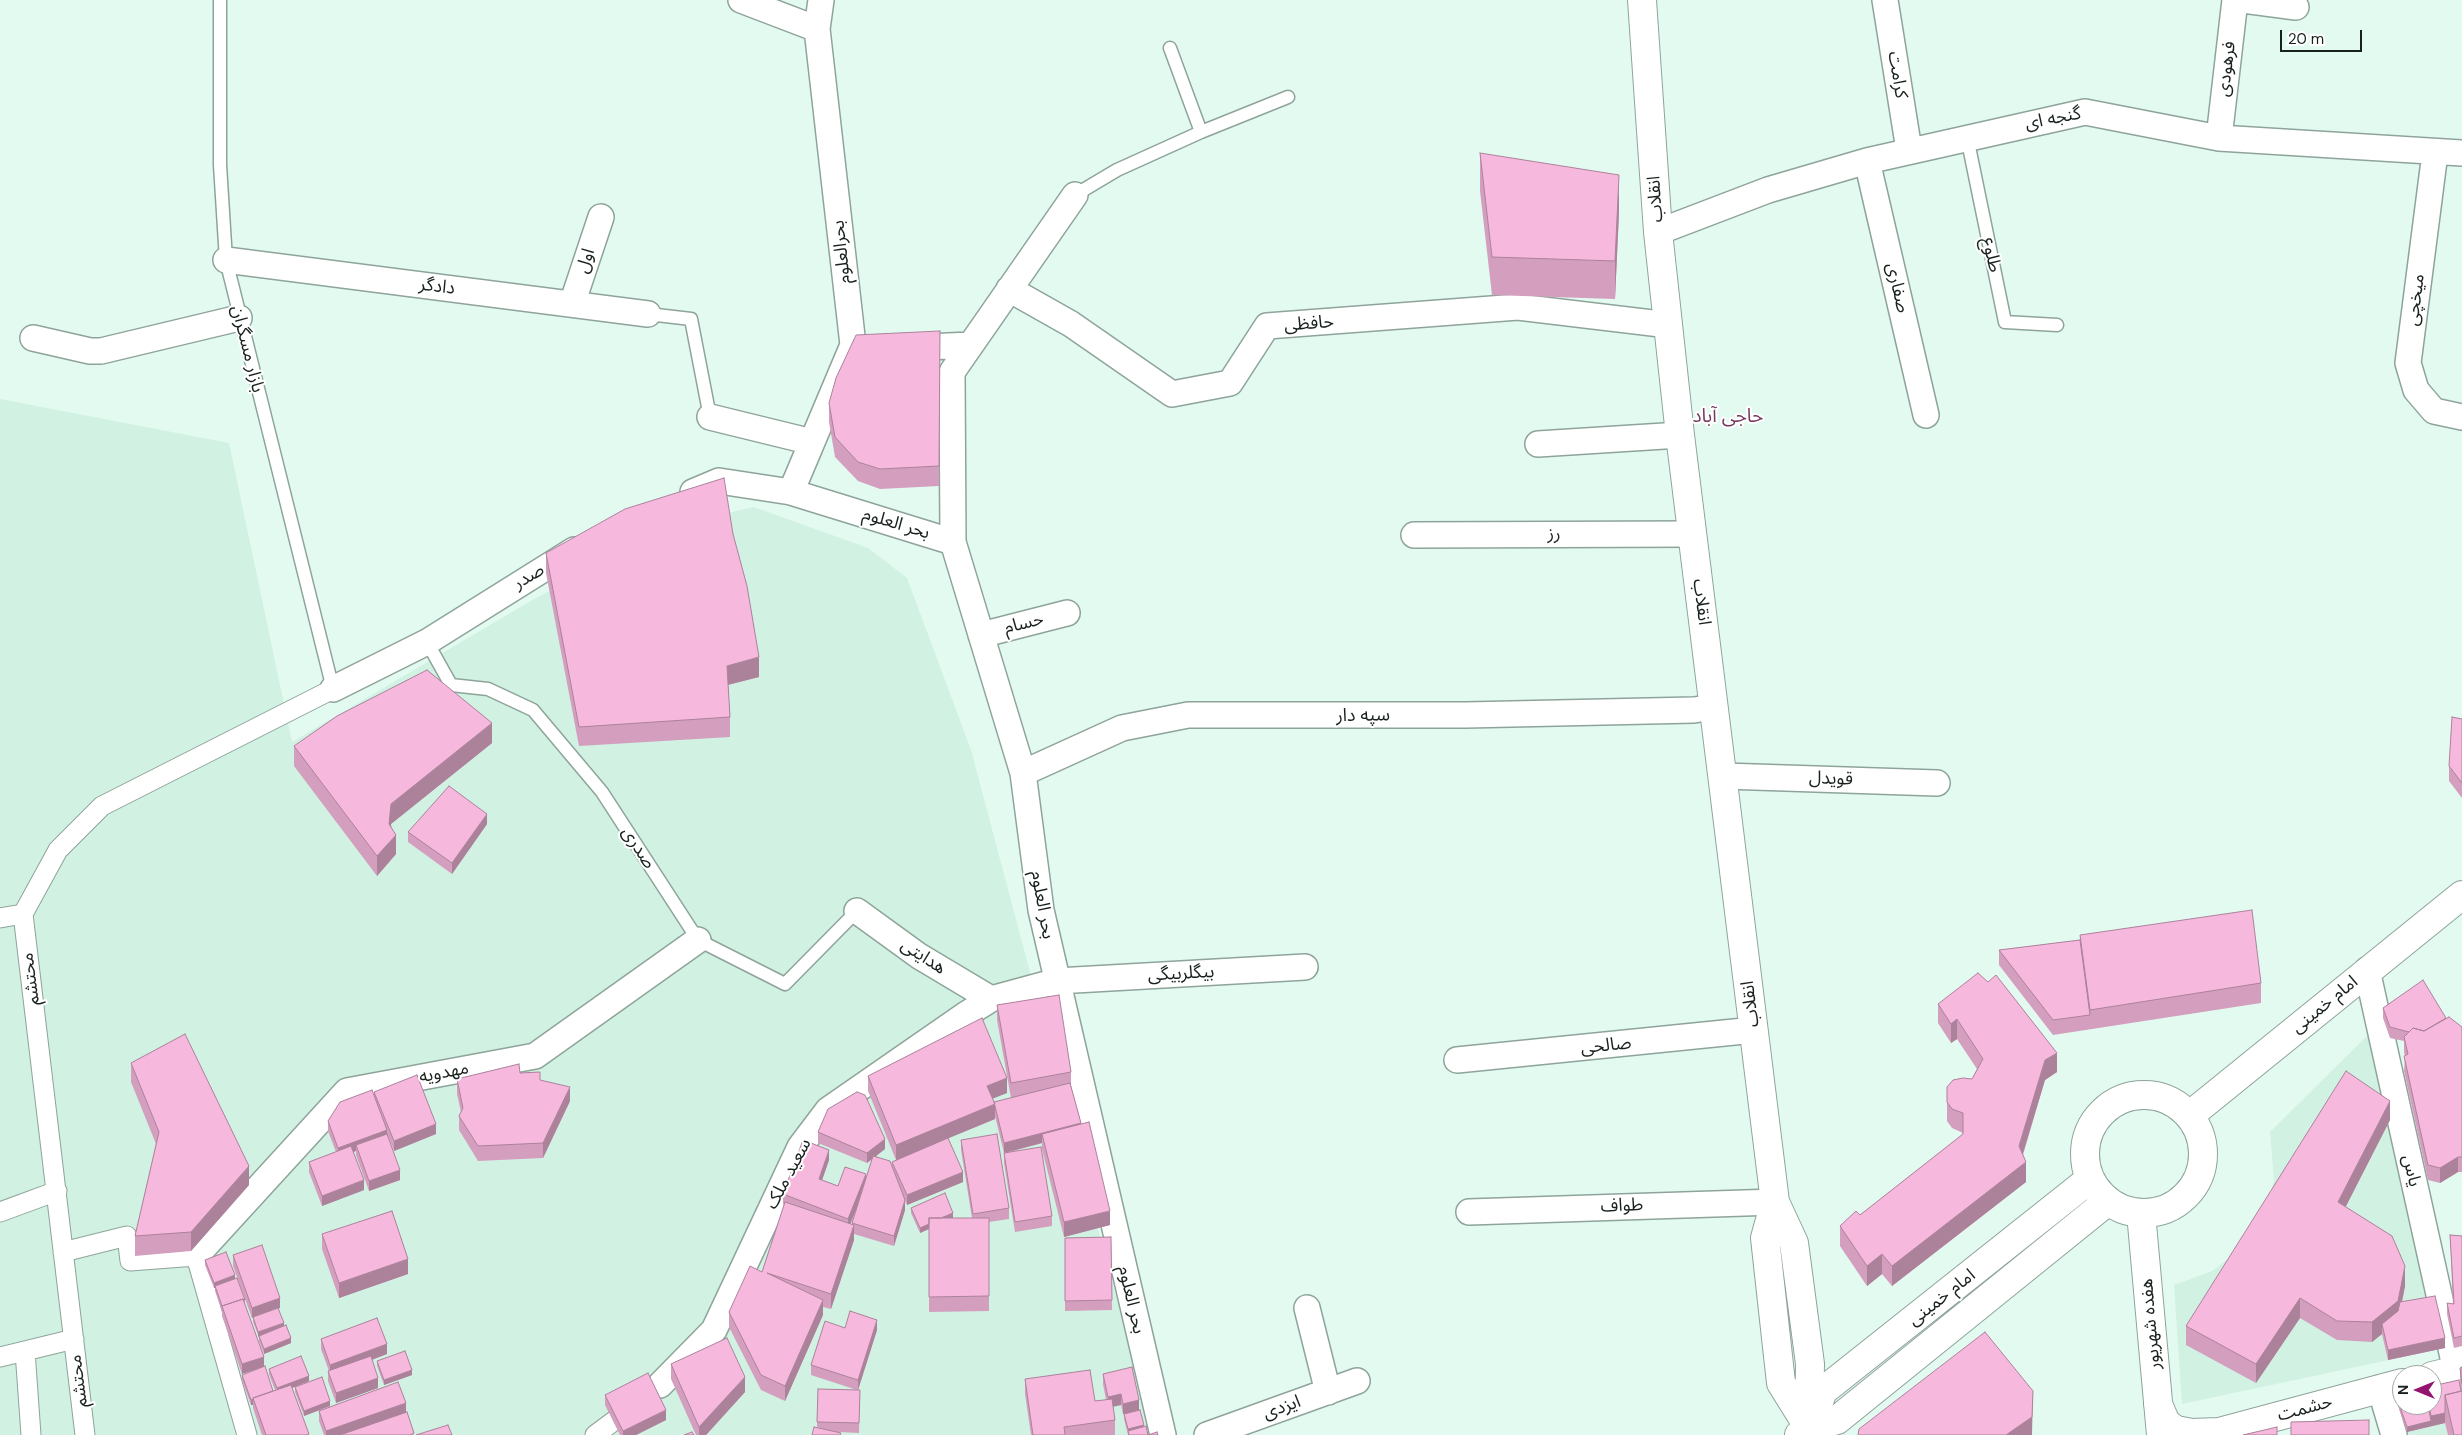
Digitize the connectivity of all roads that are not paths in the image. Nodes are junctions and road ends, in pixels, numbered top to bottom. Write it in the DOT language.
graph roads {
  1 [pos="220,0"];
  2 [pos="741,0"];
  3 [pos="821,0"];
  4 [pos="1642,0"];
  5 [pos="1885,0"];
  6 [pos="2235,0"];
  7 [pos="2242,0"];
  8 [pos="2296,7"];
  9 [pos="818,29"];
  10 [pos="1170,48"];
  11 [pos="1288,97"];
  12 [pos="1201,132"];
  13 [pos="1967,137"];
  14 [pos="2218,138"];
  15 [pos="1909,150"];
  16 [pos="2435,153"];
  17 [pos="2462,153"];
  18 [pos="1867,160"];
  19 [pos="1075,195"];
  20 [pos="601,217"];
  21 [pos="1658,232"];
  22 [pos="226,260"];
  23 [pos="1009,289"];
  24 [pos="572,304"];
  25 [pos="648,314"];
  26 [pos="239,318"];
  27 [pos="1669,325"];
  28 [pos="2057,325"];
  29 [pos="33,338"];
  30 [pos="970,345"];
  31 [pos="850,351"];
  32 [pos="1926,415"];
  33 [pos="710,417"];
  34 [pos="2462,417"];
  35 [pos="1680,435"];
  36 [pos="812,442"];
  37 [pos="1538,444"];
  38 [pos="791,492"];
  39 [pos="674,499"];
  40 [pos="1693,534"];
  41 [pos="1414,535"];
  42 [pos="595,537"];
  43 [pos="953,542"];
  44 [pos="1067,613"];
  45 [pos="981,635"];
  46 [pos="427,642"];
  47 [pos="332,689"];
  48 [pos="1714,707"];
  49 [pos="1023,773"];
  50 [pos="1724,776"];
  51 [pos="1937,783"];
  52 [pos="2462,895"];
  53 [pos="857,911"];
  54 [pos="23,914"];
  55 [pos="0,918"];
  56 [pos="698,940"];
  57 [pos="1305,967"];
  58 [pos="2367,970"];
  59 [pos="1057,981"];
  60 [pos="991,999"];
  61 [pos="1754,1030"];
  62 [pos="1457,1060"];
  63 [pos="2189,1116"];
  64 [pos="2090,1179"];
  65 [pos="56,1191"];
  66 [pos="2108,1201"];
  67 [pos="1775,1202"];
  68 [pos="0,1212"];
  69 [pos="1469,1212"];
  70 [pos="2141,1213"];
  71 [pos="64,1252"];
  72 [pos="196,1256"];
  73 [pos="1307,1308"];
  74 [pos="74,1339"];
  75 [pos="25,1351"];
  76 [pos="0,1357"];
  77 [pos="2450,1372"];
  78 [pos="1357,1381"];
  79 [pos="660,1386"];
  80 [pos="2391,1386"];
  81 [pos="1328,1392"];
  82 [pos="2158,1404"];
  83 [pos="1806,1433"];
  84 [pos="2213,1434"];
  85 [pos="31,1435"];
  86 [pos="86,1435"];
  87 [pos="247,1435"];
  88 [pos="595,1435"];
  89 [pos="1163,1435"];
  90 [pos="1207,1435"];
  91 [pos="2161,1435"];
  92 [pos="2394,1435"];
  1 -- 22 [label="lane, بازار مسگران"];
  2 -- 9 [label="street"];
  3 -- 9 [label="street, بحرالعلوم"];
  4 -- 21 [label="main road, انقلاب"];
  5 -- 15 [label="street, کرامت"];
  6 -- 14 [label="street, فرهودی"];
  7 -- 8 [label="street"];
  9 -- 31 [label="street, بحرالعلوم"];
  10 -- 12 [label="lane"];
  11 -- 12 [label="lane"];
  12 -- 19 [label="lane"];
  13 -- 14 [label="street, گنجه ای"];
  13 -- 15 [label="street, گنجه ای"];
  13 -- 28 [label="lane, طلوع"];
  14 -- 16 [label="street, گنجه ای"];
  15 -- 18 [label="street, گنجه ای"];
  16 -- 17 [label="street, گنجه ای"];
  16 -- 34 [label="street, میخچی"];
  18 -- 21 [label="street, گنجه ای"];
  18 -- 32 [label="street, صفاری"];
  19 -- 23 [label="street"];
  20 -- 24 [label="street, اول"];
  21 -- 27 [label="main road, انقلاب"];
  22 -- 24 [label="street, دادگر"];
  22 -- 26 [label="lane, بازار مسگران"];
  23 -- 27 [label="street, حافظی"];
  23 -- 30 [label="street"];
  24 -- 25 [label="street, دادگر"];
  25 -- 33 [label="lane"];
  26 -- 29 [label="street"];
  26 -- 47 [label="lane, بازار مسگران"];
  27 -- 35 [label="main road, انقلاب"];
  30 -- 31 [label="street"];
  30 -- 43 [label="street"];
  31 -- 36 [label="street, بحرالعلوم"];
  33 -- 36 [label="street"];
  35 -- 37 [label="street"];
  35 -- 40 [label="main road, انقلاب"];
  36 -- 38 [label="street, بحرالعلوم"];
  38 -- 39 [label="street"];
  38 -- 43 [label="street, بحر العلوم"];
  40 -- 41 [label="street, رز"];
  40 -- 48 [label="main road, انقلاب"];
  42 -- 46 [label="street, صدر"];
  43 -- 45 [label="street, بحر العلوم"];
  44 -- 45 [label="street, حسام"];
  45 -- 49 [label="street, بحر العلوم"];
  46 -- 47 [label="street, صدر"];
  46 -- 56 [label="lane, صدری"];
  47 -- 54 [label="street"];
  48 -- 49 [label="street, سپه دار"];
  48 -- 50 [label="main road, انقلاب"];
  49 -- 59 [label="street, بحر العلوم"];
  50 -- 51 [label="street, قویدل"];
  50 -- 61 [label="main road, انقلاب"];
  52 -- 58 [label="main road, امام خمینی"];
  53 -- 56 [label="lane"];
  53 -- 60 [label="street, هدایتی"];
  54 -- 55 [label="street"];
  54 -- 65 [label="street, محتشم"];
  56 -- 72 [label="street, مهدویه"];
  57 -- 59 [label="street, بیگلربیگی"];
  58 -- 63 [label="main road, امام خمینی"];
  58 -- 77 [label="street, یاس"];
  59 -- 60 [label="street, سعید ملک"];
  59 -- 89 [label="street, بحر العلوم"];
  60 -- 79 [label="street, سعید ملک"];
  61 -- 62 [label="street, صالحی"];
  61 -- 67 [label="main road, انقلاب"];
  63 -- 64 [label="main road"];
  63 -- 70 [label="main road"];
  64 -- 66 [label="main road"];
  64 -- 83 [label="main road, امام خمینی"];
  65 -- 68 [label="street"];
  65 -- 71 [label="street, محتشم"];
  66 -- 70 [label="main road"];
  66 -- 83 [label="main road, امام خمینی"];
  67 -- 69 [label="street, طواف"];
  67 -- 83 [label="main road, انقلاب"];
  70 -- 82 [label="main road, هفده شهریور"];
  71 -- 72 [label="street"];
  71 -- 74 [label="street, محتشم"];
  72 -- 87 [label="street"];
  73 -- 81 [label="street"];
  74 -- 75 [label="street"];
  74 -- 86 [label="street, محتشم"];
  75 -- 76 [label="street"];
  75 -- 85 [label="street"];
  78 -- 81 [label="street, ایزدی"];
  79 -- 88 [label="street"];
  80 -- 84 [label="main road, حشمت"];
  80 -- 92 [label="street"];
  81 -- 90 [label="street, ایزدی"];
  82 -- 84 [label="main road, حشمت"];
  82 -- 91 [label="main road, هفده شهریور"];
}
